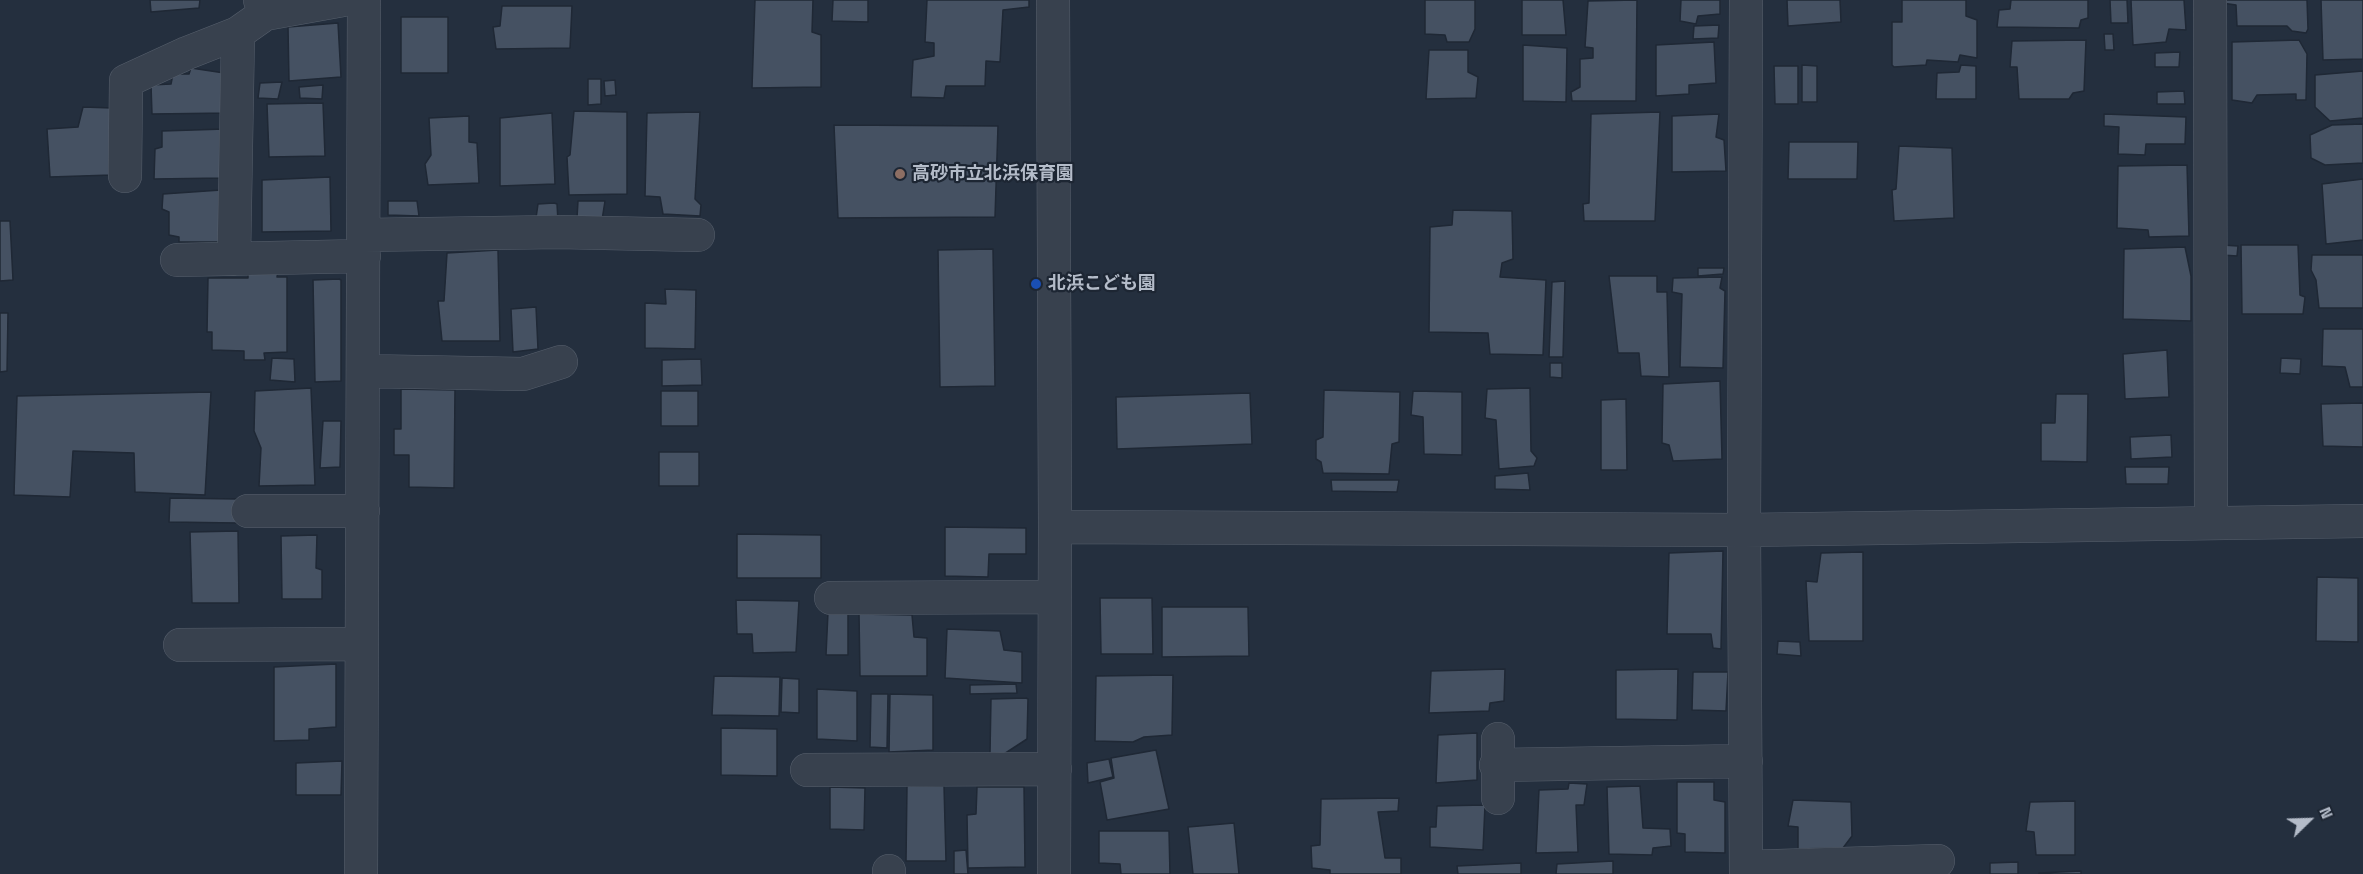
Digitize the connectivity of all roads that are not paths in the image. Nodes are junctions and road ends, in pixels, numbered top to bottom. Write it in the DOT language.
graph roads {
  1 [pos="343,0"];
  2 [pos="364,0"];
  3 [pos="1053,0"];
  4 [pos="1746,0"];
  5 [pos="2210,0"];
  6 [pos="262,7"];
  7 [pos="238,33"];
  8 [pos="124,176"];
  9 [pos="698,235"];
  10 [pos="364,246"];
  11 [pos="234,259"];
  12 [pos="177,260"];
  13 [pos="561,362"];
  14 [pos="363,371"];
  15 [pos="363,511"];
  16 [pos="248,512"];
  17 [pos="2363,521"];
  18 [pos="2211,523"];
  19 [pos="1055,527"];
  20 [pos="1744,530"];
  21 [pos="1055,597"];
  22 [pos="831,598"];
  23 [pos="362,644"];
  24 [pos="180,645"];
  25 [pos="1746,761"];
  26 [pos="1054,769"];
  27 [pos="807,770"];
  28 [pos="1498,798"];
  29 [pos="1938,861"];
  30 [pos="1746,870"];
  31 [pos="361,874"];
  32 [pos="1054,874"];
  1 -- 6 [label="street"];
  2 -- 10 [label="street"];
  3 -- 19 [label="street"];
  4 -- 20 [label="street"];
  5 -- 18 [label="street"];
  6 -- 7 [label="street"];
  7 -- 8 [label="street"];
  7 -- 11 [label="street"];
  9 -- 10 [label="street"];
  10 -- 11 [label="street"];
  10 -- 14 [label="street"];
  11 -- 12 [label="street"];
  13 -- 14 [label="street"];
  14 -- 15 [label="street"];
  15 -- 16 [label="street"];
  15 -- 23 [label="street"];
  17 -- 18 [label="street"];
  18 -- 20 [label="street"];
  19 -- 20 [label="street"];
  19 -- 21 [label="street"];
  20 -- 25 [label="street"];
  21 -- 22 [label="street"];
  21 -- 26 [label="street"];
  23 -- 24 [label="street"];
  23 -- 31 [label="street"];
  25 -- 28 [label="street"];
  25 -- 30 [label="street"];
  26 -- 27 [label="street"];
  26 -- 32 [label="street"];
  29 -- 30 [label="street"];
}
